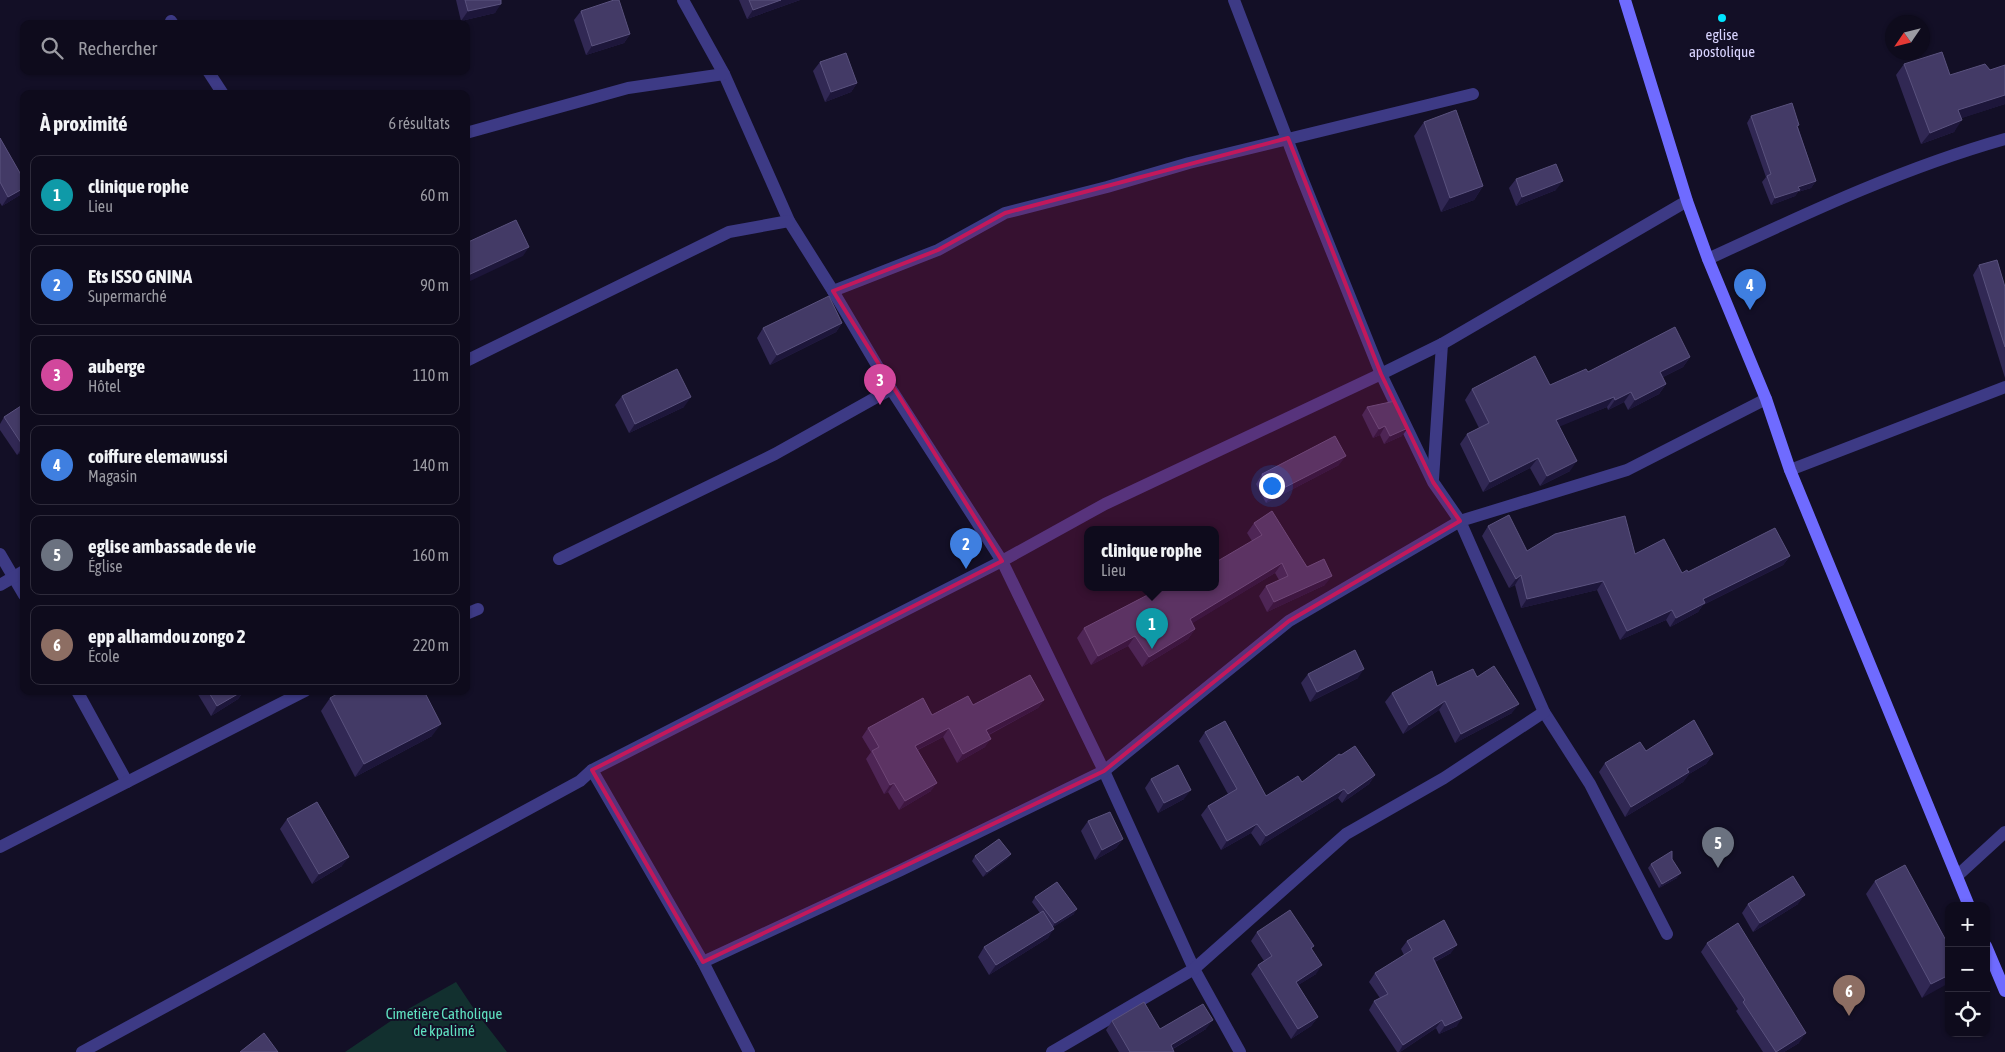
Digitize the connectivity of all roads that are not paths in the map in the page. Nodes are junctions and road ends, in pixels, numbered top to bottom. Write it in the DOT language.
graph roads {
  1 [pos="683,0"];
  2 [pos="1234,0"];
  3 [pos="1625,0"];
  4 [pos="724,74"];
  5 [pos="211,75"];
  6 [pos="220,90"];
  7 [pos="1473,94"];
  8 [pos="470,132"];
  9 [pos="1288,138"];
  10 [pos="2005,139"];
  11 [pos="1687,201"];
  12 [pos="789,221"];
  13 [pos="1708,259"];
  14 [pos="834,291"];
  15 [pos="1442,344"];
  16 [pos="470,359"];
  17 [pos="1381,374"];
  18 [pos="2005,387"];
  19 [pos="891,389"];
  20 [pos="1766,399"];
  21 [pos="1790,470"];
  22 [pos="1433,482"];
  23 [pos="1460,521"];
  24 [pos="0,554"];
  25 [pos="559,559"];
  26 [pos="1002,561"];
  27 [pos="19,574"];
  28 [pos="0,584"];
  29 [pos="478,609"];
  30 [pos="470,612"];
  31 [pos="79,695"];
  32 [pos="297,695"];
  33 [pos="1544,712"];
  34 [pos="592,770"];
  35 [pos="1104,771"];
  36 [pos="127,782"];
  37 [pos="2005,832"];
  38 [pos="0,847"];
  39 [pos="1957,876"];
  40 [pos="1967,902"];
  41 [pos="1667,934"];
  42 [pos="1986,947"];
  43 [pos="702,962"];
  44 [pos="1194,969"];
  45 [pos="2005,991"];
  46 [pos="82,1052"];
  47 [pos="749,1052"];
  48 [pos="1052,1052"];
  49 [pos="1240,1052"];
  1 -- 4 [label="street"];
  2 -- 9 [label="street"];
  3 -- 11 [label="street"];
  4 -- 8 [label="street"];
  4 -- 12 [label="street"];
  5 -- 6 [label="street"];
  7 -- 9 [label="street"];
  9 -- 14 [label="street"];
  9 -- 17 [label="street"];
  10 -- 13 [label="street"];
  11 -- 13 [label="street"];
  11 -- 15 [label="street"];
  12 -- 14 [label="street"];
  12 -- 16 [label="street"];
  13 -- 20 [label="street"];
  14 -- 19 [label="street"];
  15 -- 17 [label="street"];
  15 -- 22 [label="street"];
  17 -- 22 [label="street"];
  17 -- 26 [label="street"];
  18 -- 21 [label="street"];
  19 -- 25 [label="street"];
  19 -- 26 [label="street"];
  20 -- 21 [label="street"];
  20 -- 23 [label="street"];
  21 -- 39 [label="street"];
  22 -- 23 [label="street"];
  23 -- 33 [label="street"];
  23 -- 35 [label="street"];
  24 -- 27 [label="street"];
  26 -- 34 [label="street"];
  26 -- 35 [label="street"];
  27 -- 28 [label="street"];
  29 -- 30 [label="street"];
  31 -- 36 [label="street"];
  32 -- 36 [label="street"];
  33 -- 41 [label="street"];
  33 -- 44 [label="street"];
  34 -- 43 [label="street"];
  34 -- 46 [label="street"];
  35 -- 43 [label="street"];
  35 -- 44 [label="street"];
  36 -- 38 [label="street"];
  37 -- 39 [label="street"];
  39 -- 40 [label="street"];
  42 -- 45 [label="street"];
  43 -- 47 [label="street"];
  44 -- 48 [label="street"];
  44 -- 49 [label="street"];
}
